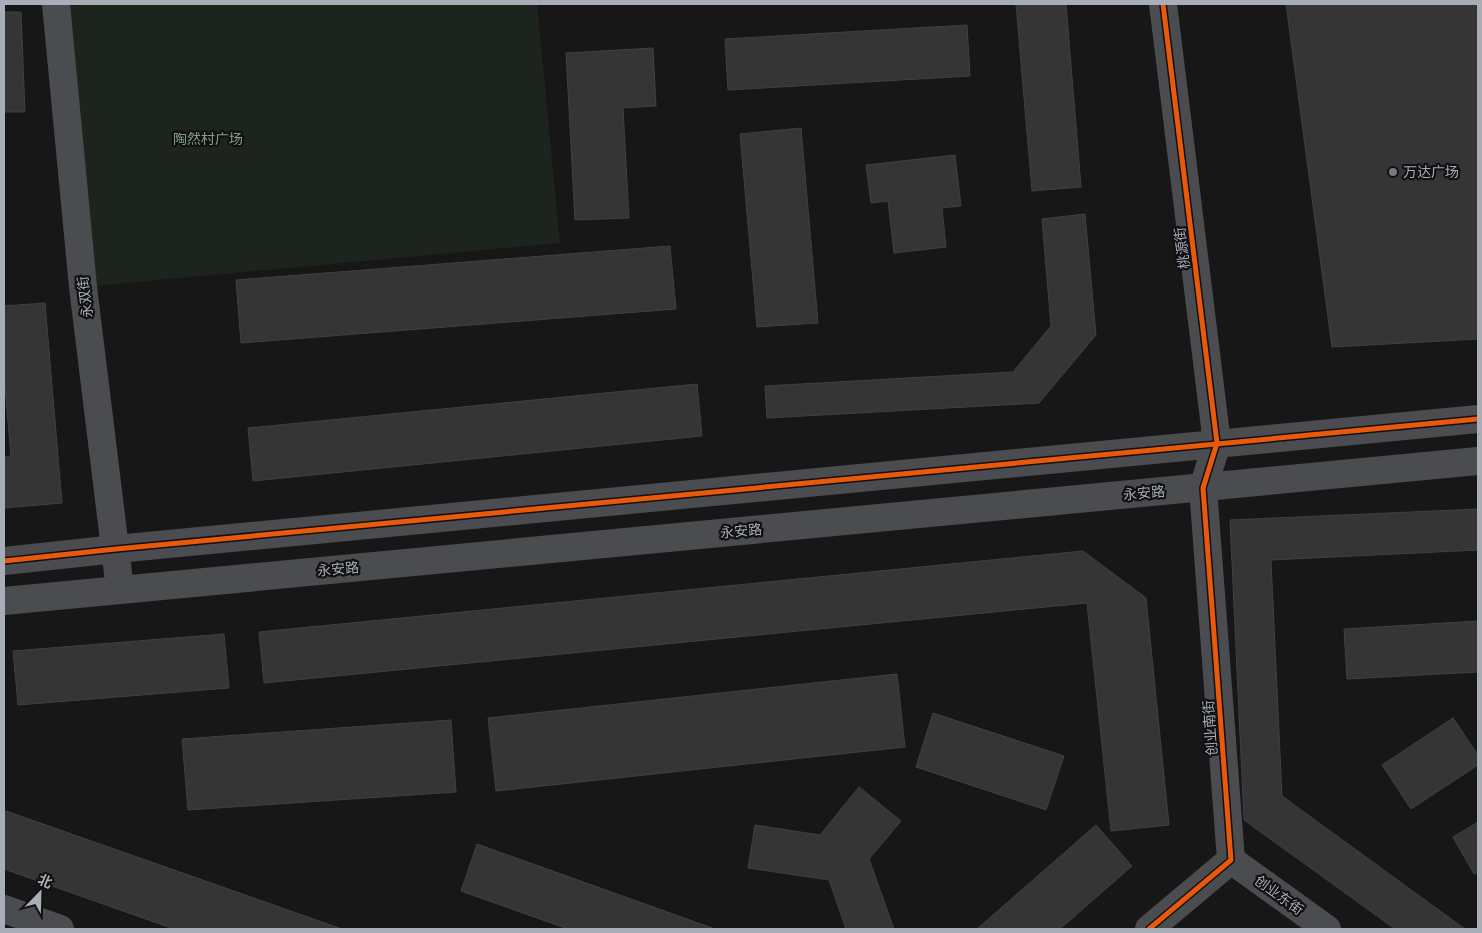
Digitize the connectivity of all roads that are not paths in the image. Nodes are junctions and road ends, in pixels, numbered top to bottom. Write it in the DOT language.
graph roads {
  1 [pos="56,4"];
  2 [pos="1163,4"];
  3 [pos="1478,419"];
  4 [pos="1217,443"];
  5 [pos="1478,461"];
  6 [pos="1203,488"];
  7 [pos="116,549"];
  8 [pos="4,561"];
  9 [pos="120,589"];
  10 [pos="4,601"];
  11 [pos="1231,860"];
  12 [pos="4,909"];
  13 [pos="60,929"];
  14 [pos="1149,929"];
  15 [pos="1328,929"];
  1 -- 7 [label="street, 永双街"];
  2 -- 4 [label="street, 桃源街"];
  3 -- 4 [label="street"];
  4 -- 6 [label="street, 桃源街"];
  4 -- 7 [label="street"];
  5 -- 6 [label="street, 永安路"];
  6 -- 9 [label="street, 永安路"];
  6 -- 11 [label="street, 创业南街"];
  7 -- 8 [label="street"];
  7 -- 9 [label="street, 永双街"];
  9 -- 10 [label="street, 永安路"];
  11 -- 14 [label="street"];
  11 -- 15 [label="street, 创业东街"];
  12 -- 13 [label="street"];
}
